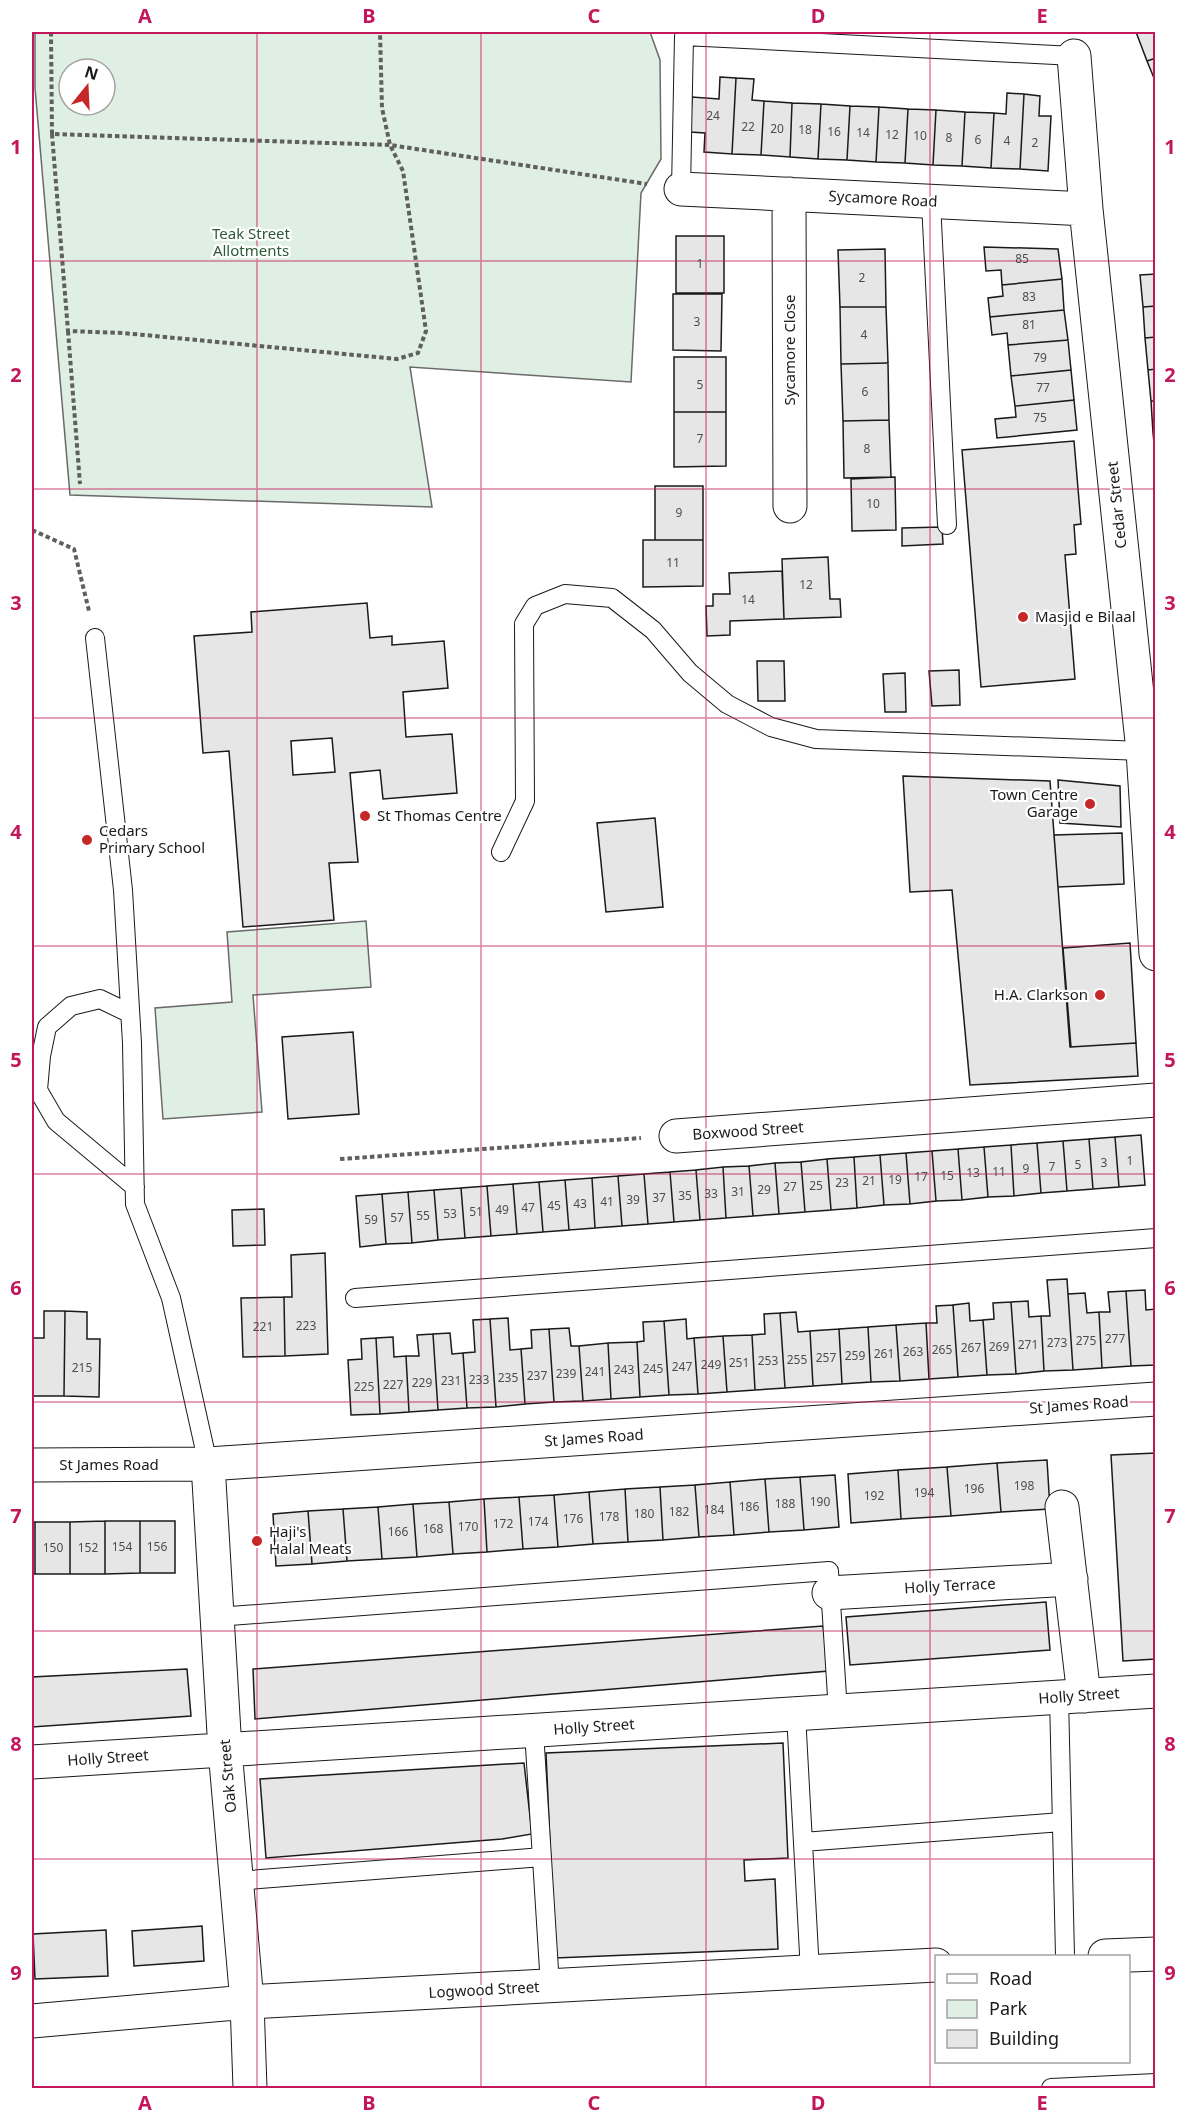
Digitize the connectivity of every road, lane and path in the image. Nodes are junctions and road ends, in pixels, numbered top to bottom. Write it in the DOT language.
graph roads {
  1 [pos="51,32"];
  2 [pos="380,32"];
  3 [pos="1074,56"];
  4 [pos="52,134"];
  5 [pos="390,146"];
  6 [pos="681,189"];
  7 [pos="789,194"];
  8 [pos="931,202"];
  9 [pos="1086,209"];
  10 [pos="68,331"];
  11 [pos="80,484"];
  12 [pos="790,506"];
  13 [pos="947,525"];
  14 [pos="32,530"];
  15 [pos="95,638"];
  16 [pos="1149,751"];
  17 [pos="501,852"];
  18 [pos="1155,954"];
  19 [pos="129,1013"];
  20 [pos="1155,1100"];
  21 [pos="676,1136"];
  22 [pos="340,1160"];
  23 [pos="135,1187"];
  24 [pos="1155,1238"];
  25 [pos="355,1299"];
  26 [pos="1155,1399"];
  27 [pos="208,1464"];
  28 [pos="32,1465"];
  29 [pos="1062,1507"];
  30 [pos="1071,1579"];
  31 [pos="829,1593"];
  32 [pos="217,1617"];
  33 [pos="1155,1691"];
  34 [pos="1071,1696"];
  35 [pos="838,1712"];
  36 [pos="796,1714"];
  37 [pos="534,1731"];
  38 [pos="225,1750"];
  39 [pos="32,1762"];
  40 [pos="1062,1822"];
  41 [pos="803,1842"];
  42 [pos="542,1857"];
  43 [pos="236,1881"];
  44 [pos="1155,1954"];
  45 [pos="1065,1955"];
  46 [pos="1130,1955"];
  47 [pos="935,1965"];
  48 [pos="810,1972"];
  49 [pos="550,1986"];
  50 [pos="247,2002"];
  51 [pos="32,2021"];
  52 [pos="1155,2083"];
  53 [pos="250,2088"];
  54 [pos="1051,2088"];
  1 -- 4 [label="path"];
  2 -- 5 [label="path"];
  3 -- 6 [label="lane"];
  3 -- 9 [label="street, Cedar Street"];
  4 -- 5 [label="path"];
  4 -- 10 [label="path"];
  5 -- 6 [label="path"];
  5 -- 10 [label="path"];
  6 -- 7 [label="street, Sycamore Road"];
  7 -- 8 [label="street, Sycamore Road"];
  7 -- 12 [label="street, Sycamore Close"];
  8 -- 9 [label="street, Sycamore Road"];
  8 -- 13 [label="lane"];
  9 -- 16 [label="street, Cedar Street"];
  10 -- 11 [label="path"];
  14 -- 15 [label="path"];
  15 -- 19 [label="lane"];
  16 -- 17 [label="lane"];
  16 -- 18 [label="street, Cedar Street"];
  19 -- 23 [label="lane"];
  19 -- 23 [label="lane"];
  20 -- 21 [label="street, Boxwood Street"];
  21 -- 22 [label="path, Boxwood Street"];
  23 -- 27 [label="lane"];
  24 -- 25 [label="lane"];
  26 -- 27 [label="street, St James Road"];
  27 -- 28 [label="street, St James Road"];
  27 -- 32 [label="street, Oak Street"];
  29 -- 30 [label="street"];
  30 -- 31 [label="street, Holly Terrace"];
  30 -- 34 [label="street"];
  31 -- 32 [label="lane"];
  31 -- 35 [label="lane"];
  32 -- 38 [label="street, Oak Street"];
  33 -- 34 [label="street, Holly Street"];
  34 -- 35 [label="street, Holly Street"];
  34 -- 40 [label="lane"];
  35 -- 36 [label="street, Holly Street"];
  36 -- 37 [label="street, Holly Street"];
  36 -- 41 [label="lane"];
  37 -- 38 [label="street, Holly Street"];
  37 -- 42 [label="lane"];
  38 -- 39 [label="street, Holly Street"];
  38 -- 43 [label="street, Oak Street"];
  40 -- 41 [label="lane"];
  40 -- 45 [label="lane"];
  41 -- 48 [label="lane"];
  42 -- 43 [label="lane"];
  42 -- 49 [label="lane"];
  43 -- 50 [label="street, Oak Street"];
  44 -- 46 [label="street"];
  47 -- 48 [label="street, Logwood Street"];
  48 -- 49 [label="street, Logwood Street"];
  49 -- 50 [label="street, Logwood Street"];
  50 -- 51 [label="street, Logwood Street"];
  50 -- 53 [label="street, Oak Street"];
  52 -- 54 [label="lane"];
}
